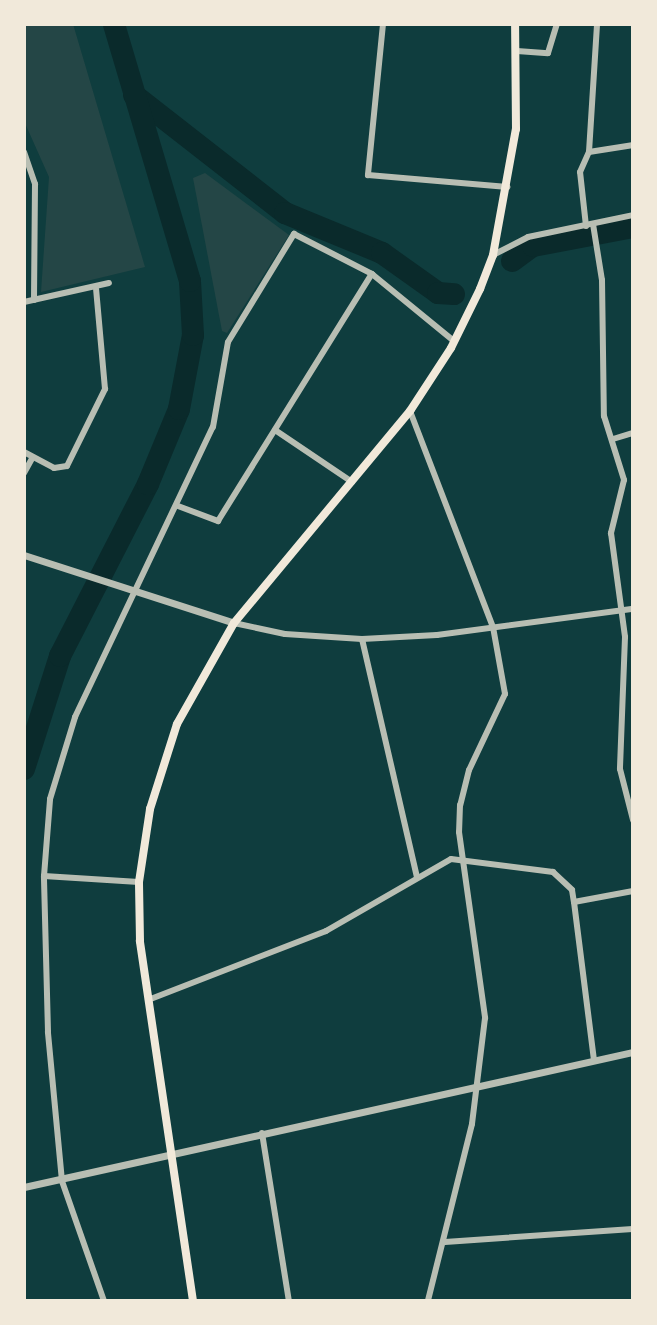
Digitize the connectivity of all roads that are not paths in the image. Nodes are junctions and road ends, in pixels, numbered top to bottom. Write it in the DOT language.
graph roads {
  1 [pos="383,24"];
  2 [pos="515,24"];
  3 [pos="557,24"];
  4 [pos="597,24"];
  5 [pos="517,51"];
  6 [pos="633,145"];
  7 [pos="24,152"];
  8 [pos="589,152"];
  9 [pos="35,184"];
  10 [pos="24,186"];
  11 [pos="507,187"];
  12 [pos="633,215"];
  13 [pos="591,225"];
  14 [pos="493,255"];
  15 [pos="372,274"];
  16 [pos="109,283"];
  17 [pos="96,289"];
  18 [pos="34,300"];
  19 [pos="24,302"];
  20 [pos="454,341"];
  21 [pos="410,411"];
  22 [pos="275,430"];
  23 [pos="633,433"];
  24 [pos="613,439"];
  25 [pos="24,452"];
  26 [pos="33,457"];
  27 [pos="24,473"];
  28 [pos="352,482"];
  29 [pos="178,506"];
  30 [pos="24,555"];
  31 [pos="139,591"];
  32 [pos="633,609"];
  33 [pos="622,611"];
  34 [pos="234,623"];
  35 [pos="493,627"];
  36 [pos="362,639"];
  37 [pos="633,820"];
  38 [pos="462,859"];
  39 [pos="44,876"];
  40 [pos="417,878"];
  41 [pos="139,882"];
  42 [pos="633,891"];
  43 [pos="574,902"];
  44 [pos="147,1000"];
  45 [pos="633,1052"];
  46 [pos="594,1060"];
  47 [pos="474,1088"];
  48 [pos="262,1133"];
  49 [pos="169,1156"];
  50 [pos="62,1181"];
  51 [pos="24,1187"];
  52 [pos="633,1229"];
  53 [pos="445,1242"];
  54 [pos="104,1301"];
  55 [pos="193,1301"];
  56 [pos="289,1301"];
  57 [pos="428,1301"];
  1 -- 11 [label="street"];
  2 -- 5 [label="main road"];
  3 -- 5 [label="street"];
  4 -- 8 [label="street"];
  5 -- 11 [label="main road"];
  6 -- 8 [label="street"];
  7 -- 9 [label="street"];
  8 -- 13 [label="street"];
  9 -- 10 [label="street"];
  9 -- 18 [label="street"];
  11 -- 14 [label="main road"];
  12 -- 13 [label="street"];
  13 -- 14 [label="street"];
  13 -- 24 [label="street"];
  14 -- 20 [label="main road"];
  15 -- 20 [label="street"];
  15 -- 22 [label="street"];
  15 -- 29 [label="street"];
  16 -- 17 [label="street"];
  17 -- 18 [label="street"];
  17 -- 26 [label="street"];
  18 -- 19 [label="street"];
  20 -- 21 [label="main road"];
  21 -- 28 [label="main road"];
  21 -- 35 [label="street"];
  22 -- 28 [label="street"];
  22 -- 29 [label="street"];
  23 -- 24 [label="street"];
  24 -- 33 [label="street"];
  25 -- 26 [label="street"];
  26 -- 27 [label="street"];
  28 -- 34 [label="main road"];
  29 -- 31 [label="street"];
  30 -- 31 [label="street"];
  31 -- 34 [label="street"];
  31 -- 39 [label="street"];
  32 -- 33 [label="street"];
  33 -- 35 [label="street"];
  33 -- 37 [label="street"];
  34 -- 36 [label="street"];
  34 -- 41 [label="main road"];
  35 -- 36 [label="street"];
  35 -- 38 [label="street"];
  36 -- 40 [label="street"];
  38 -- 40 [label="street"];
  38 -- 43 [label="street"];
  38 -- 47 [label="street"];
  39 -- 41 [label="street"];
  39 -- 50 [label="street"];
  40 -- 44 [label="street"];
  41 -- 44 [label="main road"];
  42 -- 43 [label="street"];
  43 -- 46 [label="street"];
  44 -- 49 [label="main road"];
  45 -- 46 [label="street"];
  46 -- 47 [label="street"];
  47 -- 48 [label="street"];
  47 -- 53 [label="street"];
  48 -- 49 [label="street"];
  48 -- 56 [label="street"];
  49 -- 50 [label="street"];
  49 -- 55 [label="main road"];
  50 -- 51 [label="street"];
  50 -- 54 [label="street"];
  52 -- 53 [label="street"];
  53 -- 57 [label="street"];
}
